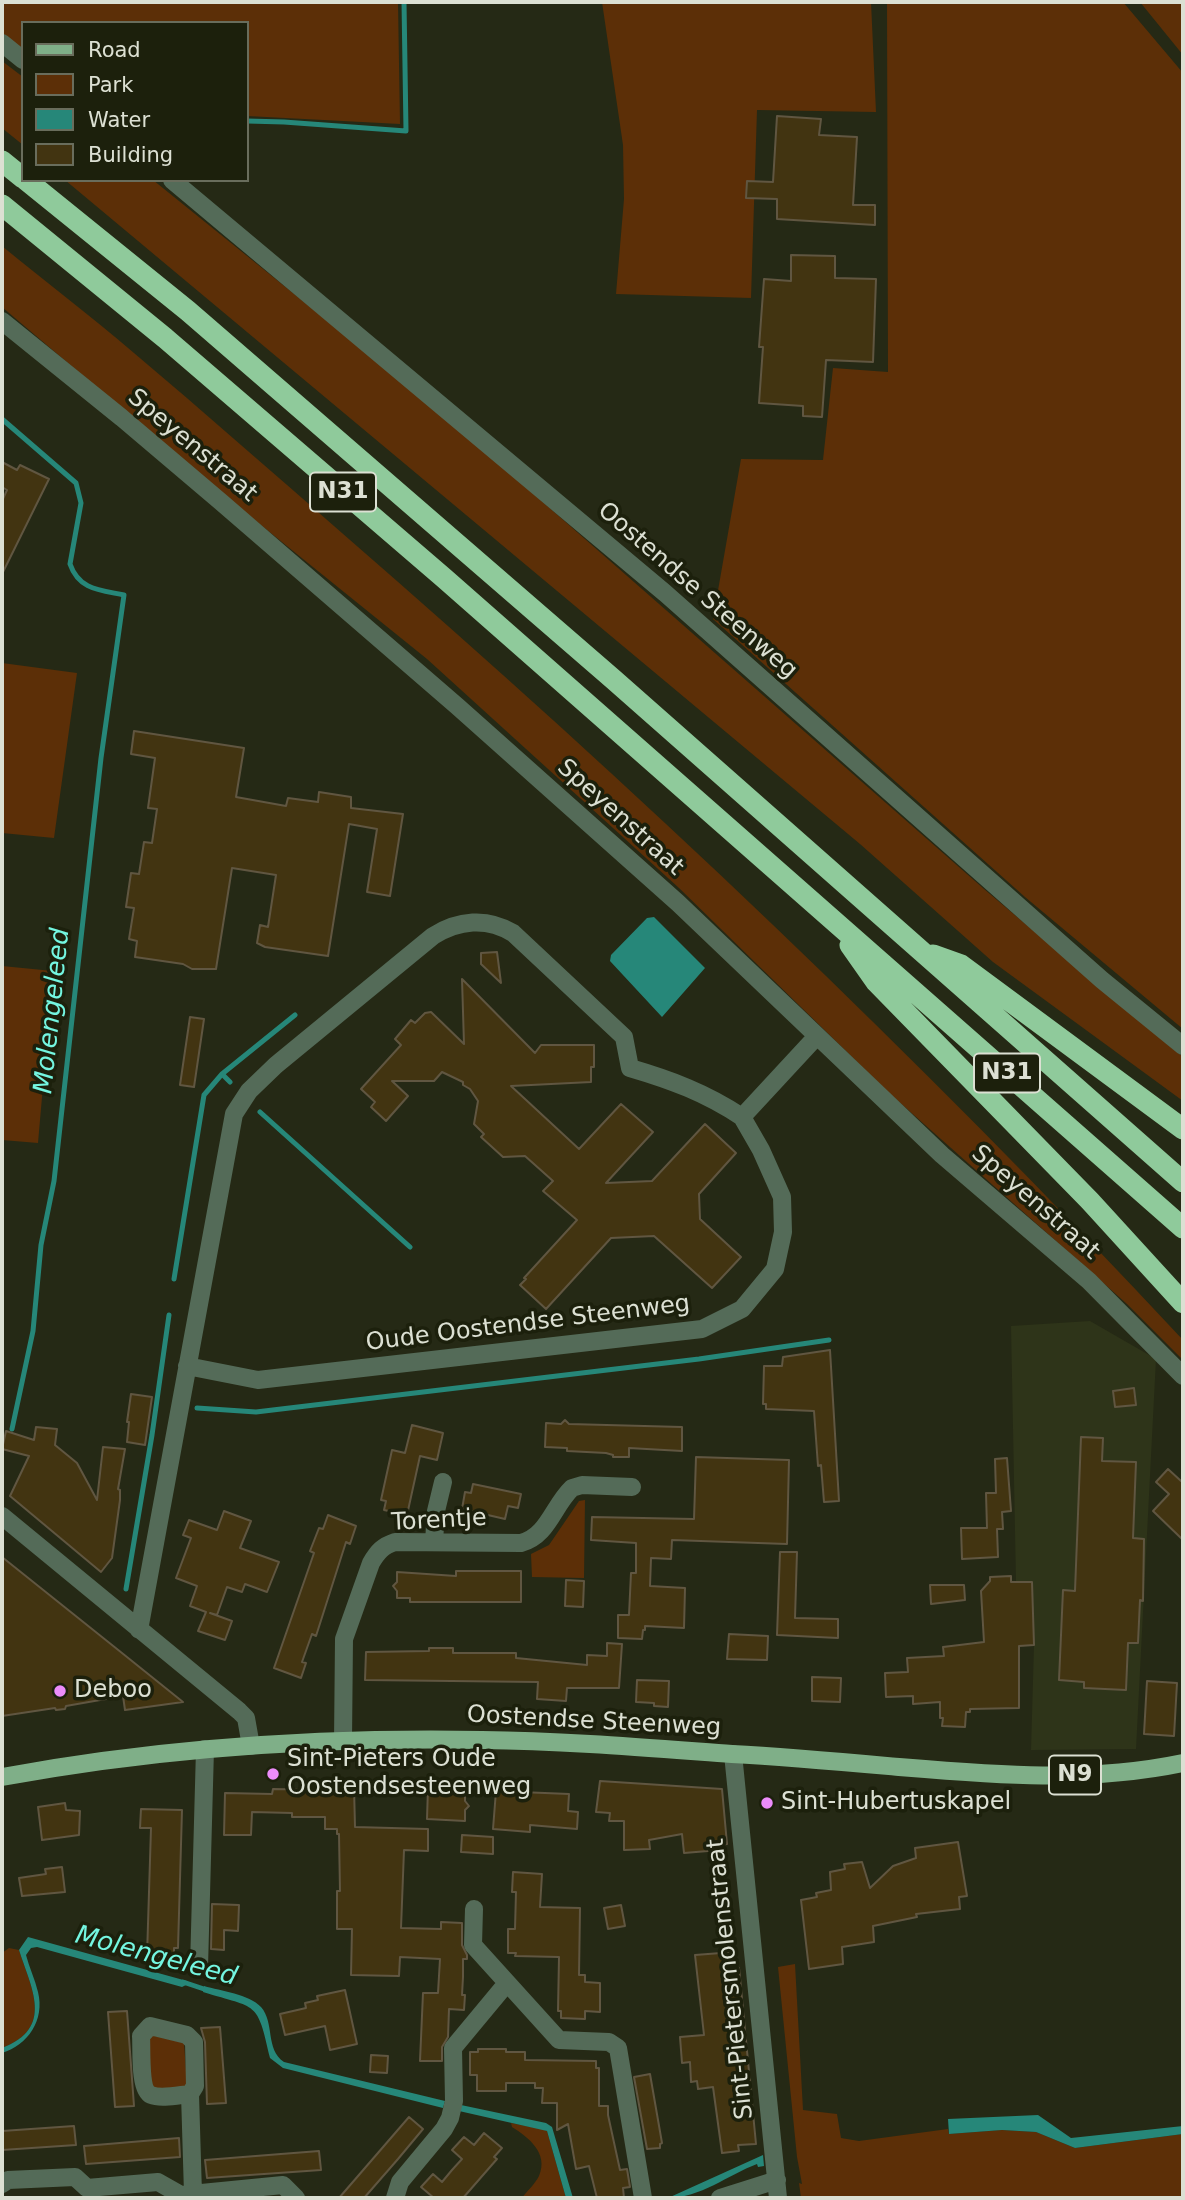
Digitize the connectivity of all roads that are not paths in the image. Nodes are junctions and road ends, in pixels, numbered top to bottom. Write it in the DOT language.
graph roads {
  1 [pos="2,43"];
  2 [pos="21,58"];
  3 [pos="2,161"];
  4 [pos="21,177"];
  5 [pos="28,182"];
  6 [pos="174,182"];
  7 [pos="2,205"];
  8 [pos="2,321"];
  9 [pos="831,918"];
  10 [pos="921,950"];
  11 [pos="817,1036"];
  12 [pos="1183,1046"];
  13 [pos="742,1117"];
  14 [pos="1183,1129"];
  15 [pos="1183,1182"];
  16 [pos="1183,1228"];
  17 [pos="1183,1303"];
  18 [pos="187,1366"];
  19 [pos="1183,1376"];
  20 [pos="443,1482"];
  21 [pos="632,1487"];
  22 [pos="2,1516"];
  23 [pos="434,1542"];
  24 [pos="139,1630"];
  25 [pos="343,1741"];
  26 [pos="251,1746"];
  27 [pos="205,1749"];
  28 [pos="733,1754"];
  29 [pos="1183,1763"];
  30 [pos="2,1777"];
  31 [pos="474,1909"];
  32 [pos="200,1967"];
  33 [pos="507,1983"];
  34 [pos="190,2094"];
  35 [pos="2,2185"];
  36 [pos="778,2189"];
  37 [pos="159,2190"];
  38 [pos="194,2194"];
  39 [pos="296,2198"];
  40 [pos="395,2198"];
  41 [pos="643,2198"];
  42 [pos="720,2198"];
  1 -- 2 [label="street"];
  3 -- 4 [label="highway, N31"];
  5 -- 10 [label="highway, N31"];
  6 -- 12 [label="street, Oostendse Steenweg"];
  7 -- 9 [label="highway, N31"];
  8 -- 11 [label="street, Speyenstraat"];
  9 -- 16 [label="highway, N31"];
  9 -- 17 [label="highway"];
  10 -- 14 [label="highway"];
  10 -- 15 [label="highway, N31"];
  11 -- 13 [label="street"];
  11 -- 19 [label="street, Speyenstraat"];
  13 -- 18 [label="street, Oude Oostendse Steenweg"];
  13 -- 18 [label="street, Oude Oostendse Steenweg"];
  18 -- 24 [label="street, Oude Oostendse Steenweg"];
  20 -- 23 [label="street"];
  21 -- 23 [label="street, Torentje"];
  22 -- 24 [label="street"];
  23 -- 25 [label="street, Torentje"];
  24 -- 26 [label="street"];
  25 -- 26 [label="main road, Oostendse Steenweg / N9"];
  25 -- 28 [label="main road, Oostendse Steenweg / N9"];
  26 -- 27 [label="main road, Oostendse Steenweg / N9"];
  27 -- 30 [label="main road, Oostendse Steenweg / N9"];
  27 -- 32 [label="street"];
  28 -- 29 [label="main road, Oostendse Steenweg / N9"];
  28 -- 36 [label="street, Sint-Pietersmolenstraat"];
  31 -- 33 [label="street"];
  33 -- 40 [label="street"];
  33 -- 41 [label="street"];
  34 -- 38 [label="street"];
  35 -- 37 [label="street"];
  36 -- 42 [label="street"];
  37 -- 38 [label="street"];
  38 -- 39 [label="street"];
}
